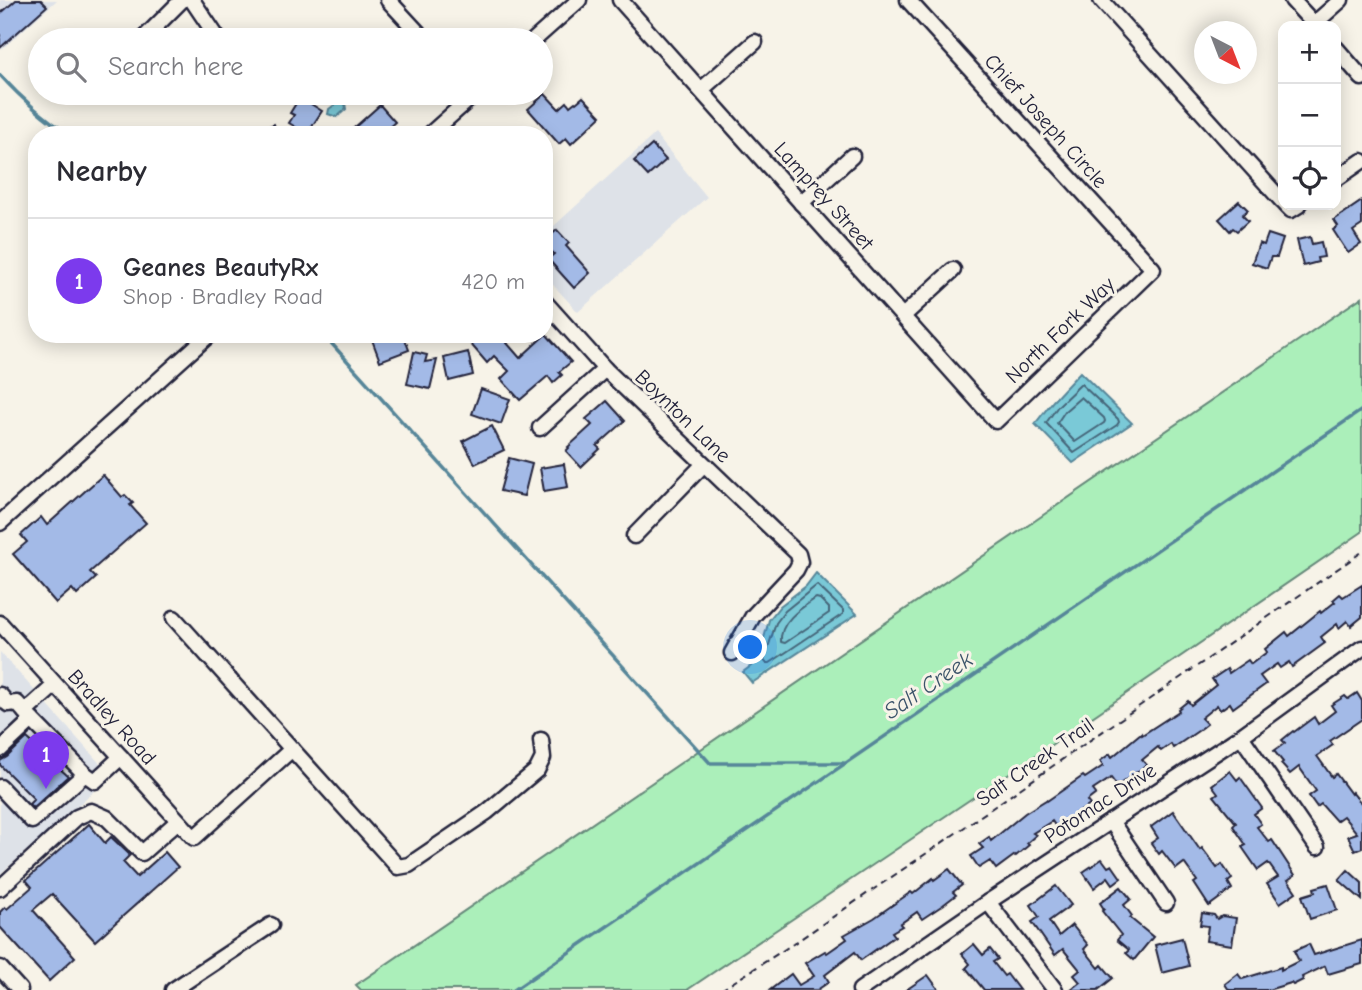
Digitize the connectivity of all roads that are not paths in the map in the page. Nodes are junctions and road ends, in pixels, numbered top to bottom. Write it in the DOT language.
graph roads {
  1 [pos="182,0"];
  2 [pos="192,0"];
  3 [pos="388,0"];
  4 [pos="579,0"];
  5 [pos="620,0"];
  6 [pos="908,0"];
  7 [pos="1101,0"];
  8 [pos="1292,0"];
  9 [pos="1341,0"];
  10 [pos="1311,21"];
  11 [pos="1319,21"];
  12 [pos="154,28"];
  13 [pos="211,28"];
  14 [pos="414,28"];
  15 [pos="548,28"];
  16 [pos="755,42"];
  17 [pos="1341,54"];
  18 [pos="1362,78"];
  19 [pos="701,90"];
  20 [pos="461,105"];
  21 [pos="439,126"];
  22 [pos="852,156"];
  23 [pos="1362,161"];
  24 [pos="1341,176"];
  25 [pos="1278,192"];
  26 [pos="801,202"];
  27 [pos="1153,269"];
  28 [pos="953,270"];
  29 [pos="553,311"];
  30 [pos="903,316"];
  31 [pos="200,343"];
  32 [pos="604,369"];
  33 [pos="996,421"];
  34 [pos="540,428"];
  35 [pos="703,465"];
  36 [pos="0,523"];
  37 [pos="634,536"];
  38 [pos="174,618"];
  39 [pos="0,623"];
  40 [pos="732,653"];
  41 [pos="1360,654"];
  42 [pos="55,685"];
  43 [pos="0,695"];
  44 [pos="29,716"];
  45 [pos="1241,736"];
  46 [pos="541,740"];
  47 [pos="292,749"];
  48 [pos="0,750"];
  49 [pos="121,757"];
  50 [pos="85,775"];
  51 [pos="0,787"];
  52 [pos="178,821"];
  53 [pos="1111,821"];
  54 [pos="1317,847"];
  55 [pos="0,888"];
  56 [pos="988,902"];
  57 [pos="1166,903"];
  58 [pos="271,925"];
  59 [pos="0,968"];
  60 [pos="867,988"];
  61 [pos="20,990"];
  62 [pos="173,990"];
  63 [pos="1055,990"];
  1 -- 12 [label="street"];
  2 -- 13 [label="street"];
  3 -- 14 [label="street"];
  4 -- 15 [label="street"];
  5 -- 19 [label="street, Lamprey Street"];
  6 -- 27 [label="street, Chief Joseph Circle"];
  7 -- 25 [label="street"];
  8 -- 10 [label="street"];
  9 -- 11 [label="street"];
  16 -- 19 [label="street"];
  17 -- 18 [label="street"];
  19 -- 26 [label="street, Lamprey Street"];
  20 -- 21 [label="street"];
  22 -- 26 [label="street"];
  23 -- 24 [label="street"];
  26 -- 30 [label="street, Lamprey Street"];
  27 -- 33 [label="street, North Fork Way"];
  28 -- 30 [label="street"];
  29 -- 32 [label="street, Boynton Lane"];
  30 -- 33 [label="street, Lamprey Street"];
  31 -- 36 [label="street"];
  32 -- 34 [label="street"];
  32 -- 35 [label="street, Boynton Lane"];
  35 -- 37 [label="street"];
  35 -- 40 [label="street, Boynton Lane"];
  38 -- 47 [label="street"];
  39 -- 42 [label="street, Bradley Road"];
  41 -- 45 [label="street, Potomac Drive"];
  42 -- 44 [label="street"];
  42 -- 49 [label="street, Bradley Road"];
  43 -- 44 [label="street"];
  44 -- 48 [label="street"];
  44 -- 50 [label="street"];
  45 -- 53 [label="street, Potomac Drive"];
  45 -- 54 [label="street"];
  46 -- 47 [label="street"];
  47 -- 52 [label="street, Bradley Road"];
  49 -- 50 [label="street"];
  49 -- 52 [label="street, Bradley Road"];
  50 -- 51 [label="street"];
  52 -- 55 [label="street"];
  53 -- 56 [label="street, Potomac Drive"];
  53 -- 57 [label="street"];
  56 -- 60 [label="street, Potomac Drive"];
  56 -- 63 [label="street"];
  58 -- 62 [label="street"];
  59 -- 61 [label="street"];
}
